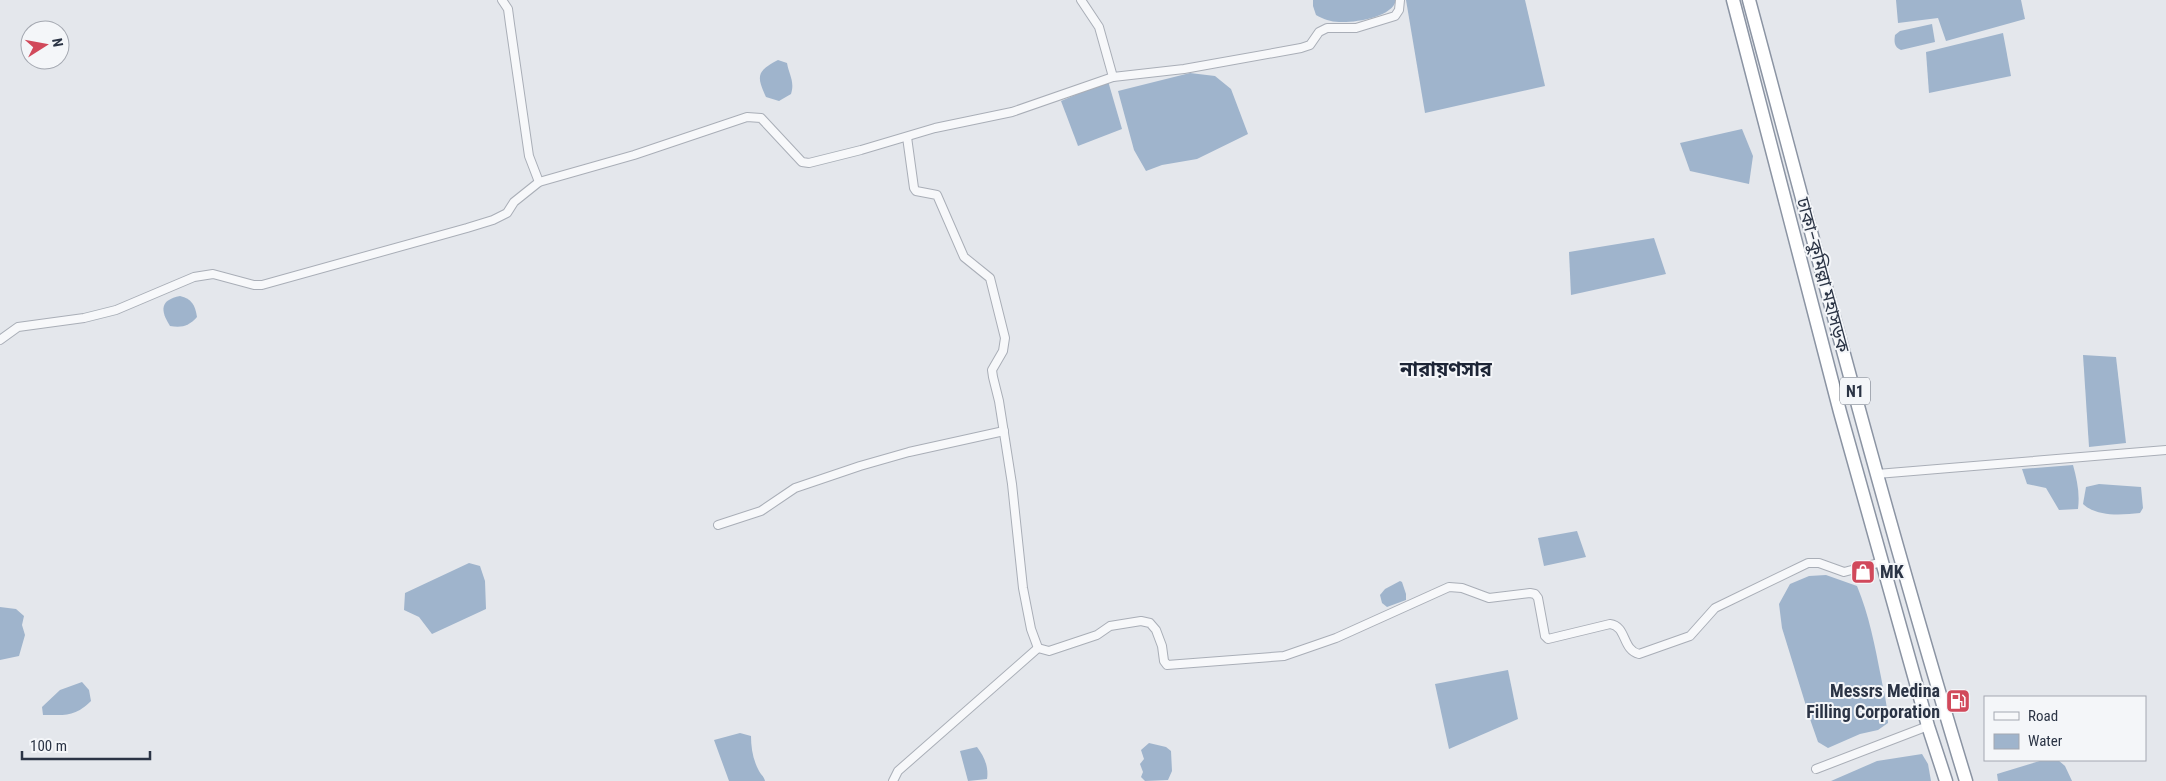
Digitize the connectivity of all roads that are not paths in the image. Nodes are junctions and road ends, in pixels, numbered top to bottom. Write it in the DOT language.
graph roads {
  1 [pos="502,0"];
  2 [pos="1081,0"];
  3 [pos="1400,0"];
  4 [pos="1733,0"];
  5 [pos="1749,0"];
  6 [pos="1113,77"];
  7 [pos="907,137"];
  8 [pos="540,182"];
  9 [pos="0,340"];
  10 [pos="1004,432"];
  11 [pos="2166,450"];
  12 [pos="1877,474"];
  13 [pos="718,525"];
  14 [pos="1882,562"];
  15 [pos="1038,648"];
  16 [pos="1929,658"];
  17 [pos="1911,664"];
  18 [pos="1928,726"];
  19 [pos="1816,769"];
  20 [pos="893,781"];
  21 [pos="1946,781"];
  22 [pos="1966,781"];
  1 -- 8 [label="street"];
  2 -- 6 [label="street"];
  3 -- 6 [label="street"];
  4 -- 14 [label="highway, ঢাকা–কুমিল্লা মহাসড়ক / N1"];
  5 -- 12 [label="highway, ঢাকা–কুমিল্লা মহাসড়ক / N1"];
  6 -- 7 [label="street"];
  7 -- 8 [label="street"];
  7 -- 10 [label="street"];
  8 -- 9 [label="street"];
  10 -- 13 [label="street"];
  10 -- 15 [label="street"];
  11 -- 12 [label="street"];
  12 -- 16 [label="highway, ঢাকা–কুমিল্লা মহাসড়ক / N1"];
  14 -- 15 [label="street"];
  14 -- 17 [label="highway, ঢাকা–কুমিল্লা মহাসড়ক / N1"];
  15 -- 20 [label="street"];
  16 -- 17 [label="highway"];
  16 -- 22 [label="highway, ঢাকা–কুমিল্লা মহাসড়ক / N1"];
  17 -- 18 [label="highway, ঢাকা–কুমিল্লা মহাসড়ক / N1"];
  18 -- 19 [label="street"];
  18 -- 21 [label="highway, ঢাকা–কুমিল্লা মহাসড়ক / N1"];
}
